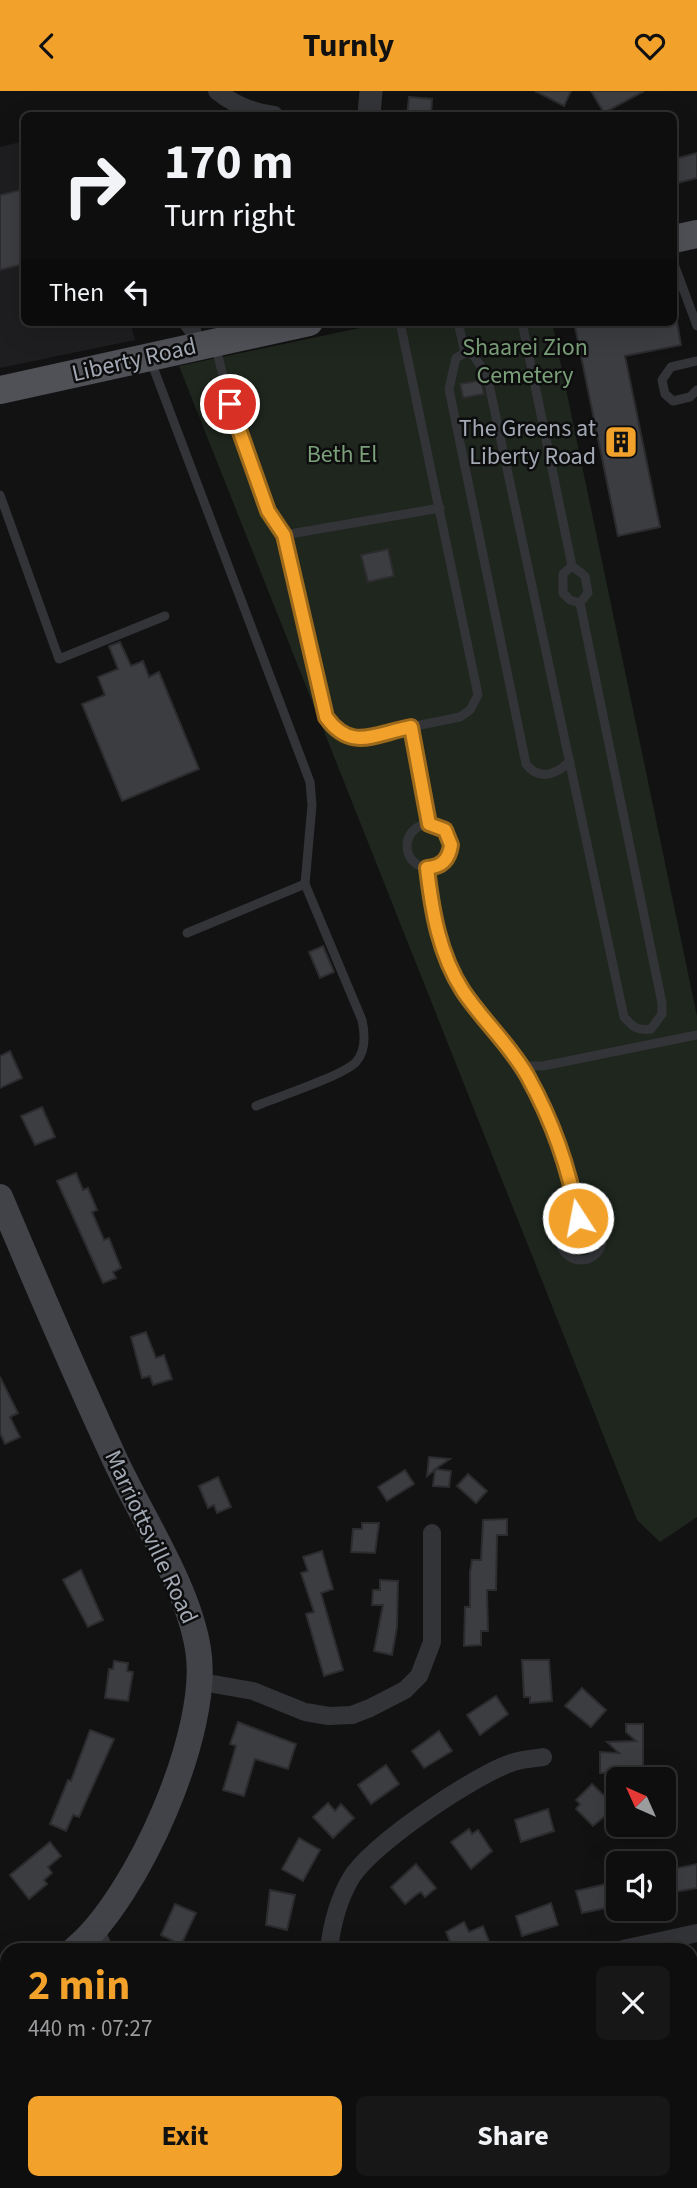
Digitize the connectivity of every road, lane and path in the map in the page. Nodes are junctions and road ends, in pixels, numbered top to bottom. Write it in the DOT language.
graph roads {
  1 [pos="217,91"];
  2 [pos="371,91"];
  3 [pos="254,112"];
  4 [pos="369,112"];
  5 [pos="697,234"];
  6 [pos="677,238"];
  7 [pos="677,272"];
  8 [pos="188,326"];
  9 [pos="272,326"];
  10 [pos="401,326"];
  11 [pos="459,326"];
  12 [pos="523,326"];
  13 [pos="697,326"];
  14 [pos="253,328"];
  15 [pos="203,336"];
  16 [pos="465,353"];
  17 [pos="149,357"];
  18 [pos="697,361"];
  19 [pos="0,390"];
  20 [pos="697,390"];
  21 [pos="0,495"];
  22 [pos="440,508"];
  23 [pos="284,535"];
  24 [pos="572,566"];
  25 [pos="580,603"];
  26 [pos="165,616"];
  27 [pos="411,727"];
  28 [pos="570,761"];
  29 [pos="429,824"];
  30 [pos="427,868"];
  31 [pos="305,884"];
  32 [pos="187,933"];
  33 [pos="646,1030"];
  34 [pos="697,1035"];
  35 [pos="648,1044"];
  36 [pos="520,1066"];
  37 [pos="256,1106"];
  38 [pos="0,1197"];
  39 [pos="578,1218"];
  40 [pos="432,1533"];
  41 [pos="202,1682"];
  42 [pos="543,1757"];
  43 [pos="697,1933"];
  44 [pos="100,1940"];
  45 [pos="330,1943"];
  46 [pos="651,1943"];
  1 -- 3 [label="street"];
  2 -- 4 [label="street"];
  5 -- 6 [label="main road"];
  7 -- 13 [label="lane"];
  8 -- 15 [label="lane"];
  9 -- 14 [label="main road, Liberty Road"];
  10 -- 22 [label="lane"];
  11 -- 16 [label="lane"];
  12 -- 24 [label="lane"];
  14 -- 15 [label="main road, Liberty Road"];
  15 -- 17 [label="main road, Liberty Road"];
  15 -- 23 [label="lane"];
  16 -- 28 [label="lane"];
  16 -- 28 [label="lane"];
  17 -- 19 [label="main road, Liberty Road"];
  17 -- 31 [label="lane"];
  18 -- 20 [label="lane"];
  21 -- 26 [label="lane"];
  22 -- 23 [label="lane"];
  22 -- 27 [label="lane"];
  23 -- 27 [label="lane"];
  24 -- 25 [label="lane"];
  24 -- 25 [label="lane"];
  25 -- 33 [label="lane"];
  27 -- 29 [label="lane"];
  28 -- 33 [label="lane"];
  29 -- 30 [label="lane"];
  29 -- 30 [label="lane"];
  30 -- 36 [label="lane"];
  31 -- 32 [label="lane"];
  31 -- 37 [label="lane"];
  33 -- 35 [label="lane"];
  34 -- 35 [label="lane"];
  35 -- 36 [label="lane"];
  36 -- 39 [label="lane"];
  38 -- 41 [label="main road, Marriottsville Road"];
  39 -- 39 [label="lane"];
  40 -- 41 [label="street"];
  41 -- 44 [label="main road, Marriottsville Road"];
  42 -- 45 [label="street"];
  43 -- 46 [label="street"];
}
